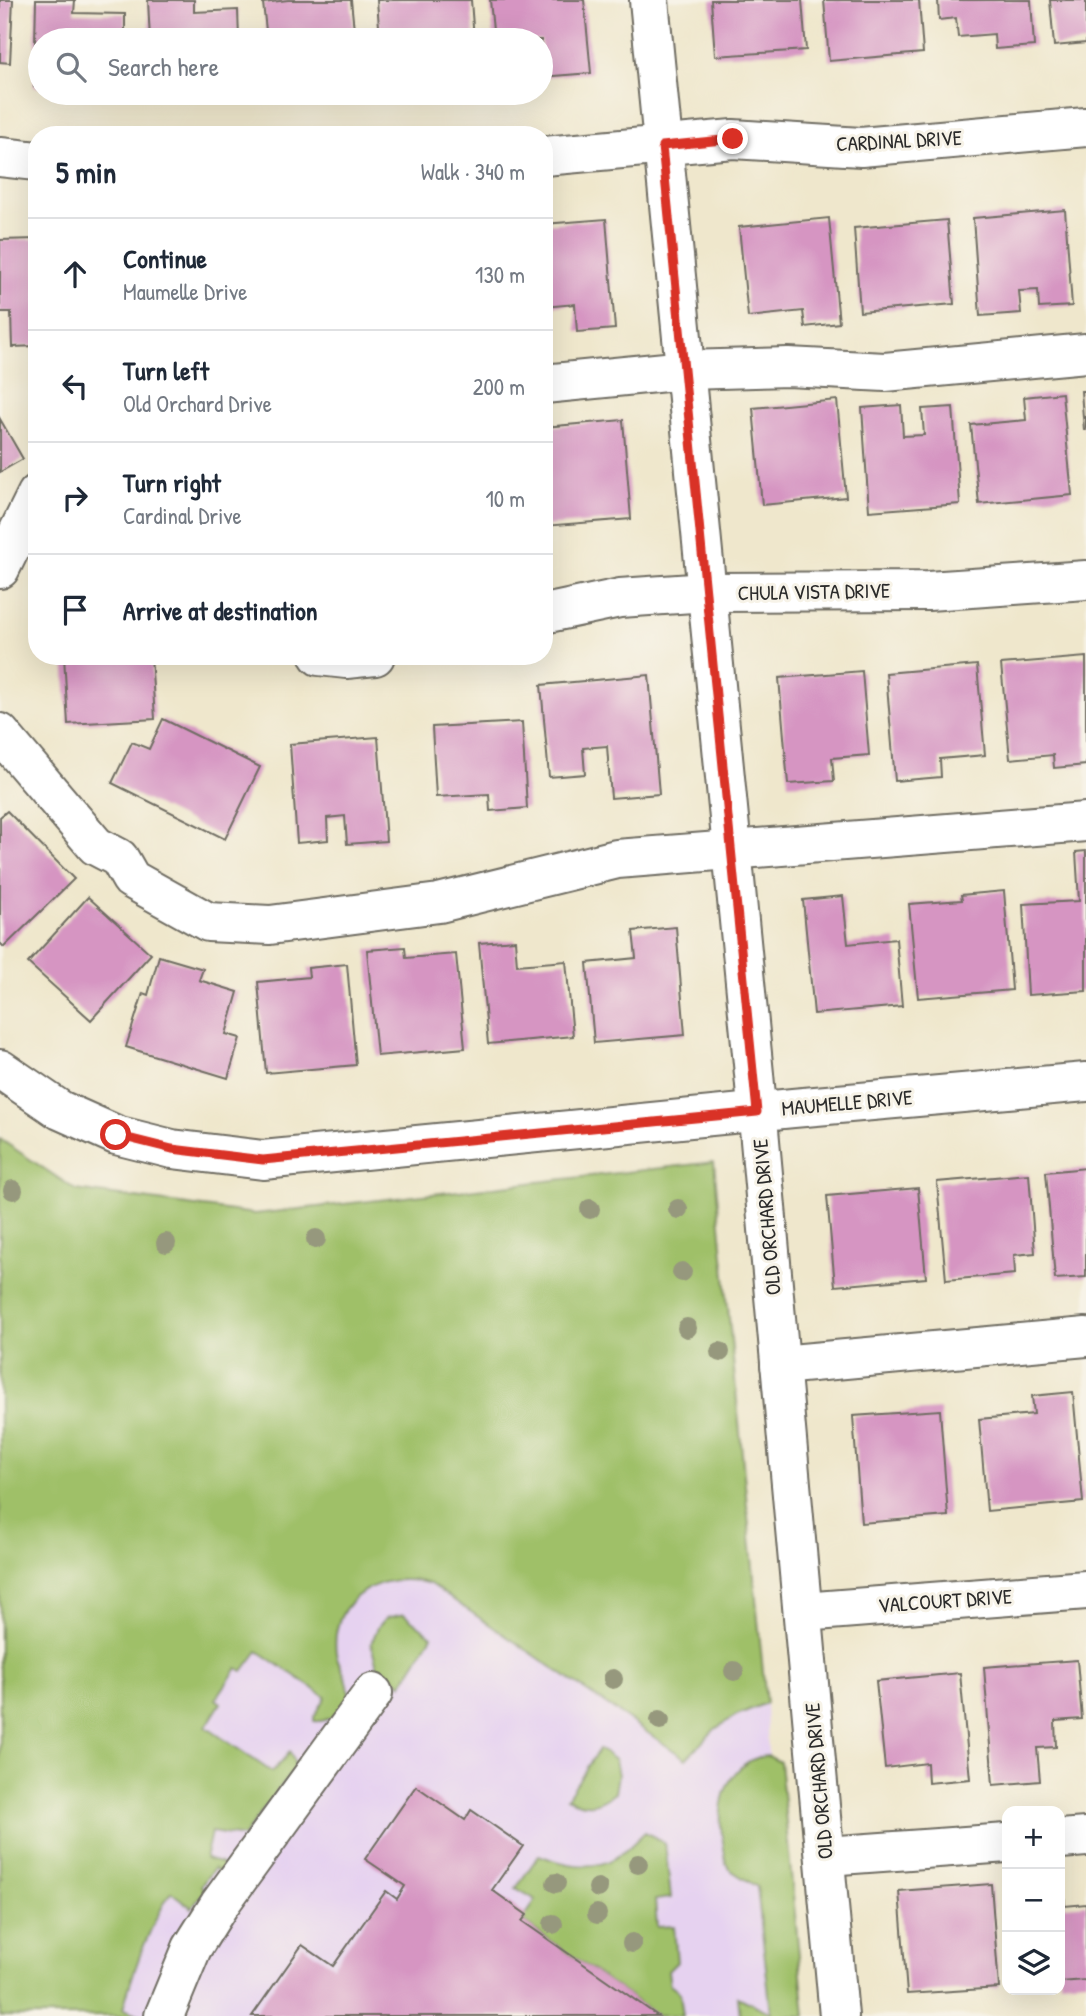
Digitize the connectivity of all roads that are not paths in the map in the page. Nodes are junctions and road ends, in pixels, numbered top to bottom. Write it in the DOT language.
graph roads {
  1 [pos="649,0"];
  2 [pos="1086,127"];
  3 [pos="662,146"];
  4 [pos="553,155"];
  5 [pos="0,157"];
  6 [pos="28,160"];
  7 [pos="1086,353"];
  8 [pos="686,370"];
  9 [pos="553,383"];
  10 [pos="28,512"];
  11 [pos="0,569"];
  12 [pos="1086,580"];
  13 [pos="707,593"];
  14 [pos="553,612"];
  15 [pos="0,733"];
  16 [pos="1086,822"];
  17 [pos="730,848"];
  18 [pos="0,1069"];
  19 [pos="1086,1082"];
  20 [pos="757,1112"];
  21 [pos="1086,1337"];
  22 [pos="780,1365"];
  23 [pos="1086,1590"];
  24 [pos="803,1612"];
  25 [pos="373,1693"];
  26 [pos="1086,1837"];
  27 [pos="1065,1839"];
  28 [pos="1002,1843"];
  29 [pos="826,1856"];
  30 [pos="164,2016"];
  31 [pos="839,2016"];
  1 -- 3 [label="street, OLD ORCHARD DRIVE"];
  2 -- 3 [label="street, CARDINAL DRIVE"];
  3 -- 4 [label="street, CARDINAL DRIVE"];
  3 -- 8 [label="street, OLD ORCHARD DRIVE"];
  5 -- 6 [label="street"];
  7 -- 8 [label="street"];
  8 -- 9 [label="street"];
  8 -- 13 [label="street, OLD ORCHARD DRIVE"];
  10 -- 11 [label="street"];
  12 -- 13 [label="street, CHULA VISTA DRIVE"];
  13 -- 14 [label="street, CHULA VISTA DRIVE"];
  13 -- 17 [label="street, OLD ORCHARD DRIVE"];
  15 -- 17 [label="street"];
  16 -- 17 [label="street"];
  17 -- 20 [label="street, OLD ORCHARD DRIVE"];
  18 -- 20 [label="street, MAUMELLE DRIVE"];
  19 -- 20 [label="street, MAUMELLE DRIVE"];
  20 -- 22 [label="street, OLD ORCHARD DRIVE"];
  21 -- 22 [label="street"];
  22 -- 24 [label="street, OLD ORCHARD DRIVE"];
  23 -- 24 [label="street, VALCOURT DRIVE"];
  24 -- 29 [label="street, OLD ORCHARD DRIVE"];
  25 -- 30 [label="street"];
  26 -- 27 [label="street"];
  28 -- 29 [label="street"];
  29 -- 31 [label="street, OLD ORCHARD DRIVE"];
}
